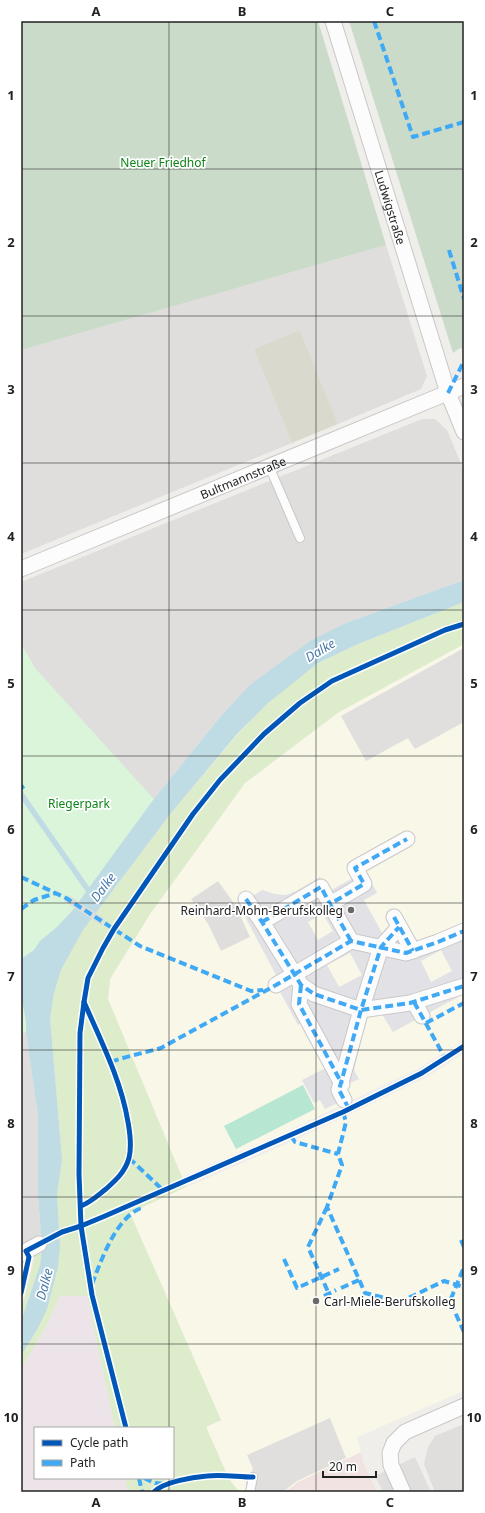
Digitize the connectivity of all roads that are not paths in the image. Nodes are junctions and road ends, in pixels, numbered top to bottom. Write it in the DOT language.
graph roads {
  1 [pos="333,21"];
  2 [pos="464,386"];
  3 [pos="448,393"];
  4 [pos="464,432"];
  5 [pos="269,466"];
  6 [pos="300,538"];
  7 [pos="21,568"];
  8 [pos="407,839"];
  9 [pos="246,899"];
  10 [pos="330,904"];
  11 [pos="262,922"];
  12 [pos="464,931"];
  13 [pos="351,941"];
  14 [pos="381,947"];
  15 [pos="413,951"];
  16 [pos="297,980"];
  17 [pos="276,985"];
  18 [pos="464,986"];
  19 [pos="414,1002"];
  20 [pos="361,1010"];
  21 [pos="422,1016"];
  22 [pos="342,1084"];
  23 [pos="344,1100"];
  24 [pos="39,1244"];
  25 [pos="21,1254"];
  26 [pos="464,1406"];
  27 [pos="253,1477"];
  28 [pos="250,1492"];
  29 [pos="403,1492"];
  1 -- 3 [label="street, Ludwigstraße"];
  2 -- 3 [label="street, Bultmannstraße"];
  3 -- 4 [label="street, Ludwigstraße"];
  3 -- 5 [label="street, Bultmannstraße"];
  5 -- 6 [label="lane"];
  5 -- 7 [label="street, Bultmannstraße"];
  8 -- 10 [label="street"];
  9 -- 11 [label="street"];
  10 -- 11 [label="street"];
  10 -- 13 [label="street"];
  11 -- 16 [label="street"];
  12 -- 15 [label="street"];
  13 -- 14 [label="street"];
  13 -- 16 [label="street"];
  14 -- 15 [label="street"];
  14 -- 15 [label="street"];
  14 -- 20 [label="street"];
  16 -- 17 [label="street"];
  16 -- 20 [label="street"];
  16 -- 22 [label="street"];
  18 -- 19 [label="street"];
  19 -- 20 [label="street"];
  19 -- 21 [label="street"];
  20 -- 22 [label="street"];
  22 -- 23 [label="street"];
  24 -- 25 [label="street"];
  26 -- 29 [label="street"];
  27 -- 28 [label="lane"];
}
